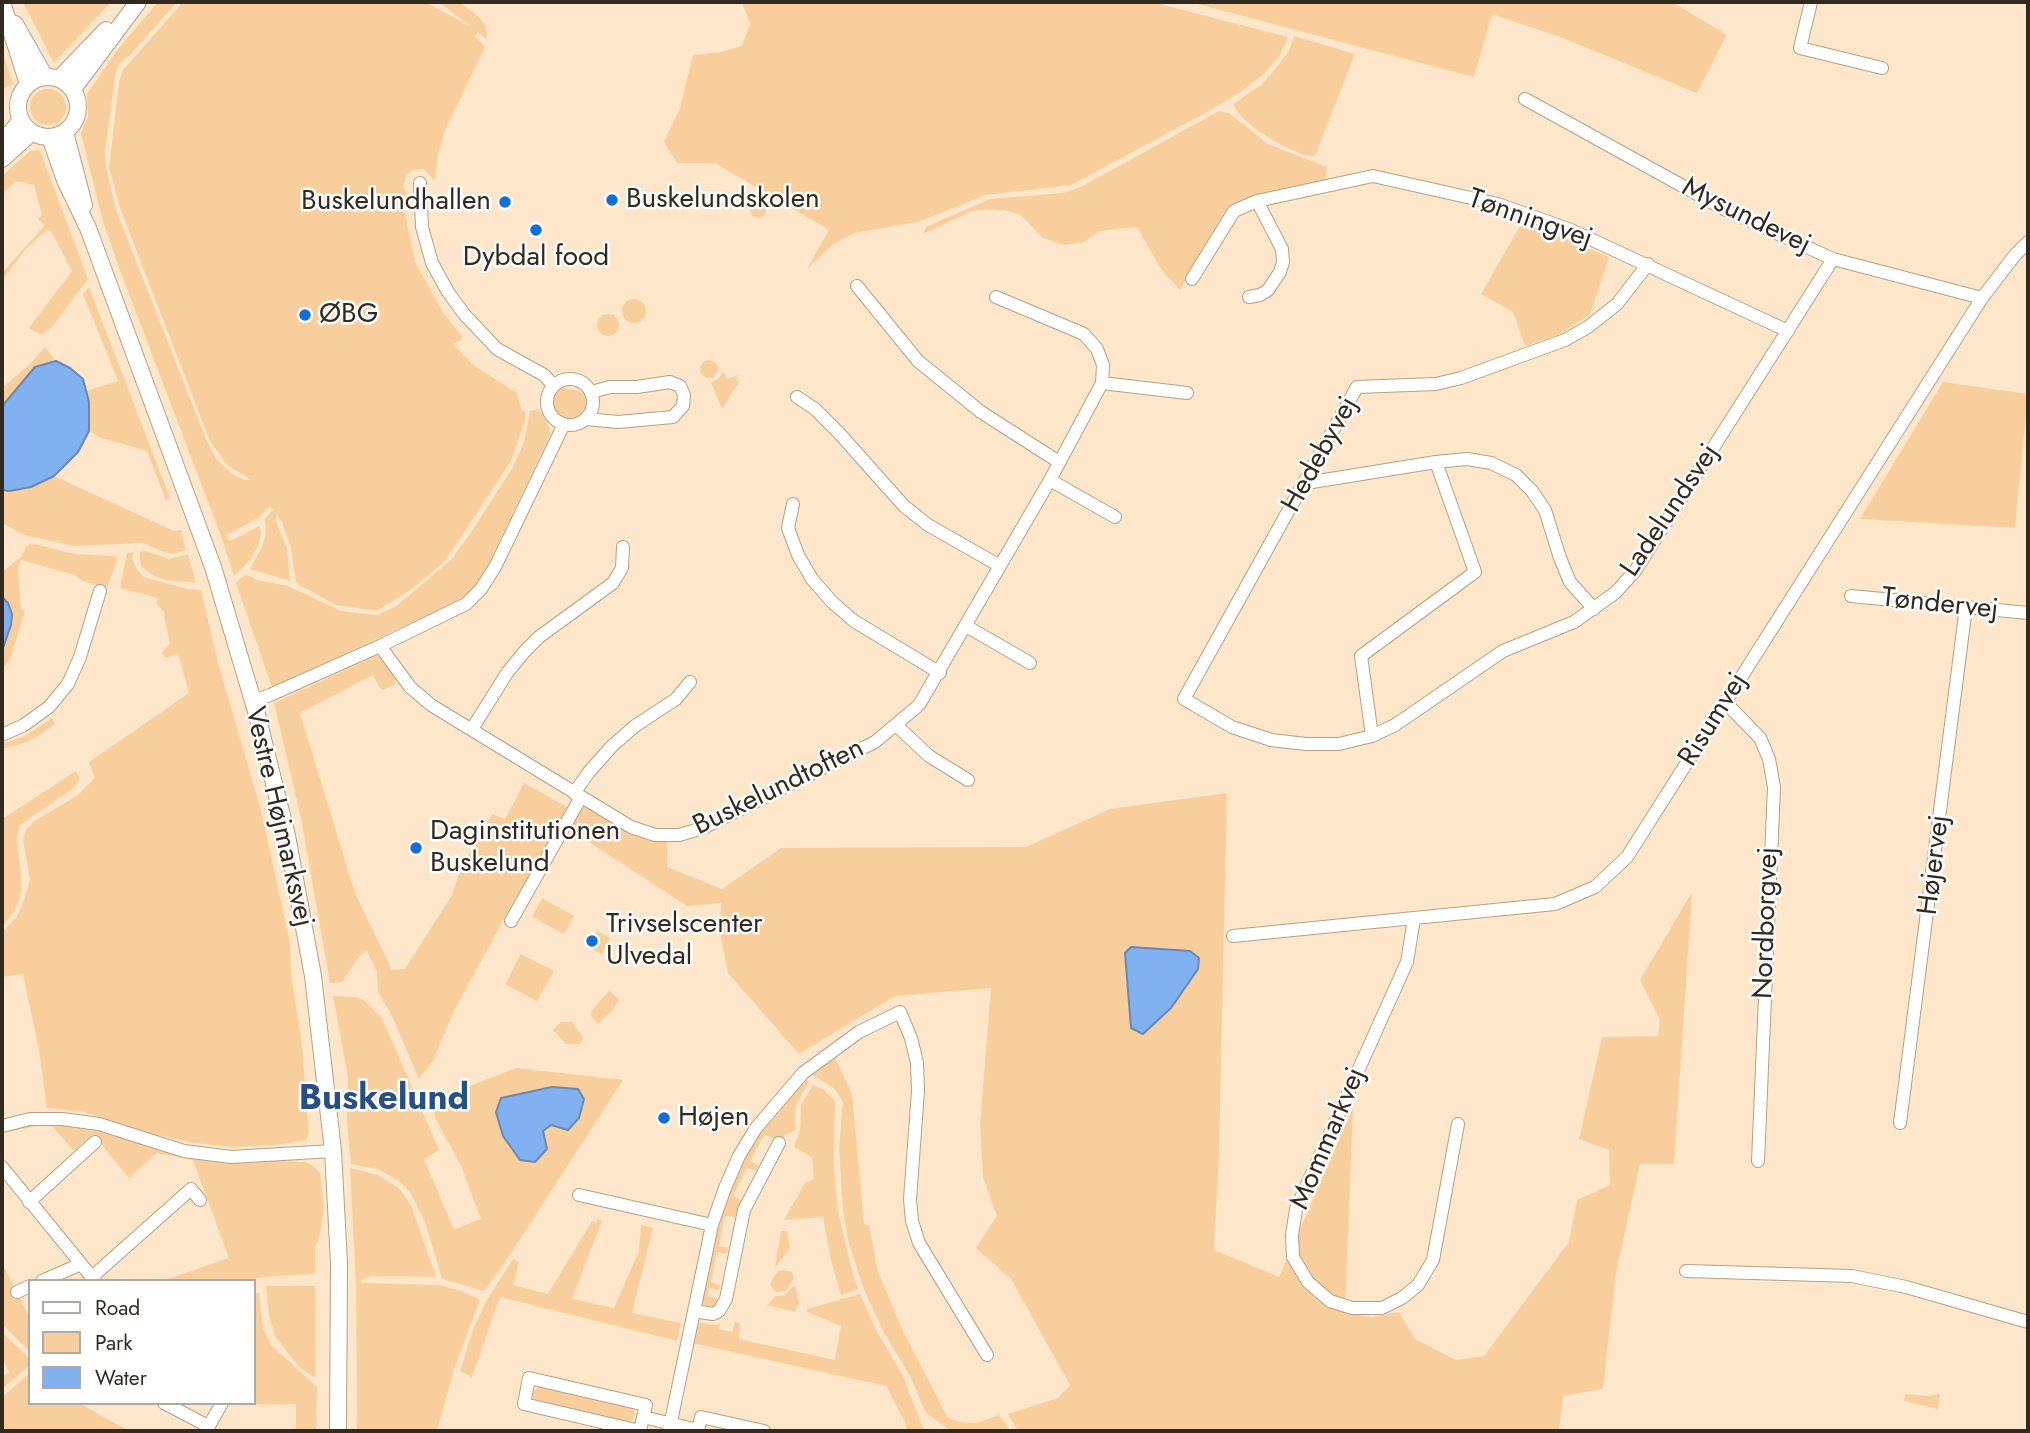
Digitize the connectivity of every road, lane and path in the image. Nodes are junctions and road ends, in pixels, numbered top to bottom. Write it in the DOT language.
graph roads {
  1 [pos="136,2"];
  2 [pos="1811,2"];
  3 [pos="4,6"];
  4 [pos="1882,68"];
  5 [pos="52,78"];
  6 [pos="28,84"];
  7 [pos="73,89"];
  8 [pos="1525,99"];
  9 [pos="27,126"];
  10 [pos="57,134"];
  11 [pos="2,143"];
  12 [pos="2,159"];
  13 [pos="420,183"];
  14 [pos="1258,201"];
  15 [pos="2028,242"];
  16 [pos="1833,259"];
  17 [pos="1648,264"];
  18 [pos="1192,279"];
  19 [pos="857,286"];
  20 [pos="996,297"];
  21 [pos="1250,297"];
  22 [pos="1982,298"];
  23 [pos="1788,331"];
  24 [pos="1102,383"];
  25 [pos="554,385"];
  26 [pos="592,391"];
  27 [pos="1187,393"];
  28 [pos="797,397"];
  29 [pos="586,419"];
  30 [pos="564,424"];
  31 [pos="1059,462"];
  32 [pos="1436,462"];
  33 [pos="1050,480"];
  34 [pos="1306,483"];
  35 [pos="793,504"];
  36 [pos="1115,517"];
  37 [pos="623,547"];
  38 [pos="1000,566"];
  39 [pos="100,591"];
  40 [pos="1851,596"];
  41 [pos="1966,607"];
  42 [pos="1594,609"];
  43 [pos="2028,614"];
  44 [pos="966,626"];
  45 [pos="380,646"];
  46 [pos="1030,663"];
  47 [pos="940,673"];
  48 [pos="690,682"];
  49 [pos="1184,699"];
  50 [pos="253,701"];
  51 [pos="1725,702"];
  52 [pos="897,726"];
  53 [pos="472,729"];
  54 [pos="2,735"];
  55 [pos="1372,736"];
  56 [pos="968,780"];
  57 [pos="577,795"];
  58 [pos="1414,919"];
  59 [pos="511,921"];
  60 [pos="1233,936"];
  61 [pos="1900,1123"];
  62 [pos="1458,1124"];
  63 [pos="2,1126"];
  64 [pos="95,1142"];
  65 [pos="779,1143"];
  66 [pos="333,1151"];
  67 [pos="1758,1161"];
  68 [pos="4,1176"];
  69 [pos="579,1195"];
  70 [pos="200,1200"];
  71 [pos="29,1202"];
  72 [pos="712,1225"];
  73 [pos="80,1264"];
  74 [pos="1686,1271"];
  75 [pos="46,1279"];
  76 [pos="93,1279"];
  77 [pos="28,1287"];
  78 [pos="17,1292"];
  79 [pos="694,1311"];
  80 [pos="2028,1322"];
  81 [pos="987,1355"];
  82 [pos="167,1405"];
  83 [pos="221,1405"];
  84 [pos="643,1417"];
  85 [pos="670,1427"];
  86 [pos="207,1429"];
  87 [pos="338,1431"];
  88 [pos="698,1431"];
  89 [pos="764,1431"];
  1 -- 5 [label="street"];
  1 -- 7 [label="street"];
  2 -- 4 [label="street"];
  3 -- 5 [label="street"];
  3 -- 6 [label="street"];
  5 -- 6 [label="street"];
  5 -- 7 [label="street"];
  6 -- 9 [label="street"];
  7 -- 10 [label="street"];
  8 -- 16 [label="street, Mysundevej"];
  9 -- 10 [label="street"];
  9 -- 11 [label="street"];
  9 -- 12 [label="street"];
  10 -- 50 [label="street, Vestre Højmarksvej"];
  13 -- 25 [label="street"];
  14 -- 17 [label="street, Tønningvej"];
  14 -- 18 [label="street, Tønningvej"];
  14 -- 21 [label="street"];
  15 -- 22 [label="street, Risumvej"];
  16 -- 22 [label="street, Mysundevej"];
  16 -- 23 [label="street, Ladelundsvej"];
  17 -- 23 [label="street, Tønningvej"];
  17 -- 34 [label="street, Hedebyvej"];
  19 -- 31 [label="street"];
  20 -- 24 [label="street"];
  22 -- 51 [label="street, Risumvej"];
  23 -- 42 [label="street, Ladelundsvej"];
  24 -- 27 [label="street"];
  24 -- 31 [label="street, Buskelundtoften"];
  25 -- 26 [label="street"];
  25 -- 30 [label="street"];
  26 -- 29 [label="street"];
  26 -- 29 [label="street"];
  28 -- 38 [label="street"];
  29 -- 30 [label="street"];
  30 -- 45 [label="street"];
  31 -- 33 [label="street, Buskelundtoften"];
  32 -- 34 [label="street"];
  32 -- 42 [label="street"];
  32 -- 55 [label="street"];
  33 -- 36 [label="street"];
  33 -- 38 [label="street, Buskelundtoften"];
  34 -- 49 [label="street, Hedebyvej"];
  35 -- 47 [label="street"];
  37 -- 53 [label="street"];
  38 -- 44 [label="street, Buskelundtoften"];
  39 -- 54 [label="street"];
  40 -- 41 [label="street, Tøndervej"];
  41 -- 43 [label="street, Tøndervej"];
  41 -- 61 [label="street, Højervej"];
  42 -- 55 [label="street, Ladelundsvej"];
  44 -- 46 [label="street"];
  44 -- 47 [label="street, Buskelundtoften"];
  45 -- 50 [label="street"];
  45 -- 53 [label="street, Buskelundtoften"];
  47 -- 52 [label="street, Buskelundtoften"];
  48 -- 57 [label="street"];
  49 -- 55 [label="street, Ladelundsvej"];
  50 -- 66 [label="street, Vestre Højmarksvej"];
  51 -- 58 [label="street, Risumvej"];
  51 -- 67 [label="street, Nordborgvej"];
  52 -- 56 [label="street, Buskelundtoften"];
  52 -- 57 [label="street, Buskelundtoften"];
  53 -- 57 [label="street, Buskelundtoften"];
  57 -- 59 [label="street"];
  58 -- 60 [label="street, Risumvej"];
  58 -- 62 [label="street, Mommarkvej"];
  63 -- 66 [label="street"];
  64 -- 71 [label="street"];
  65 -- 79 [label="street"];
  66 -- 87 [label="street, Vestre Højmarksvej"];
  68 -- 71 [label="street"];
  69 -- 72 [label="street"];
  70 -- 76 [label="street"];
  71 -- 73 [label="street"];
  72 -- 79 [label="street"];
  72 -- 81 [label="street"];
  73 -- 75 [label="street"];
  73 -- 76 [label="street"];
  74 -- 80 [label="street"];
  77 -- 78 [label="street"];
  79 -- 85 [label="street"];
  82 -- 86 [label="street"];
  83 -- 86 [label="street"];
  84 -- 84 [label="street"];
  84 -- 85 [label="street"];
  85 -- 88 [label="street"];
  88 -- 89 [label="street"];
}
